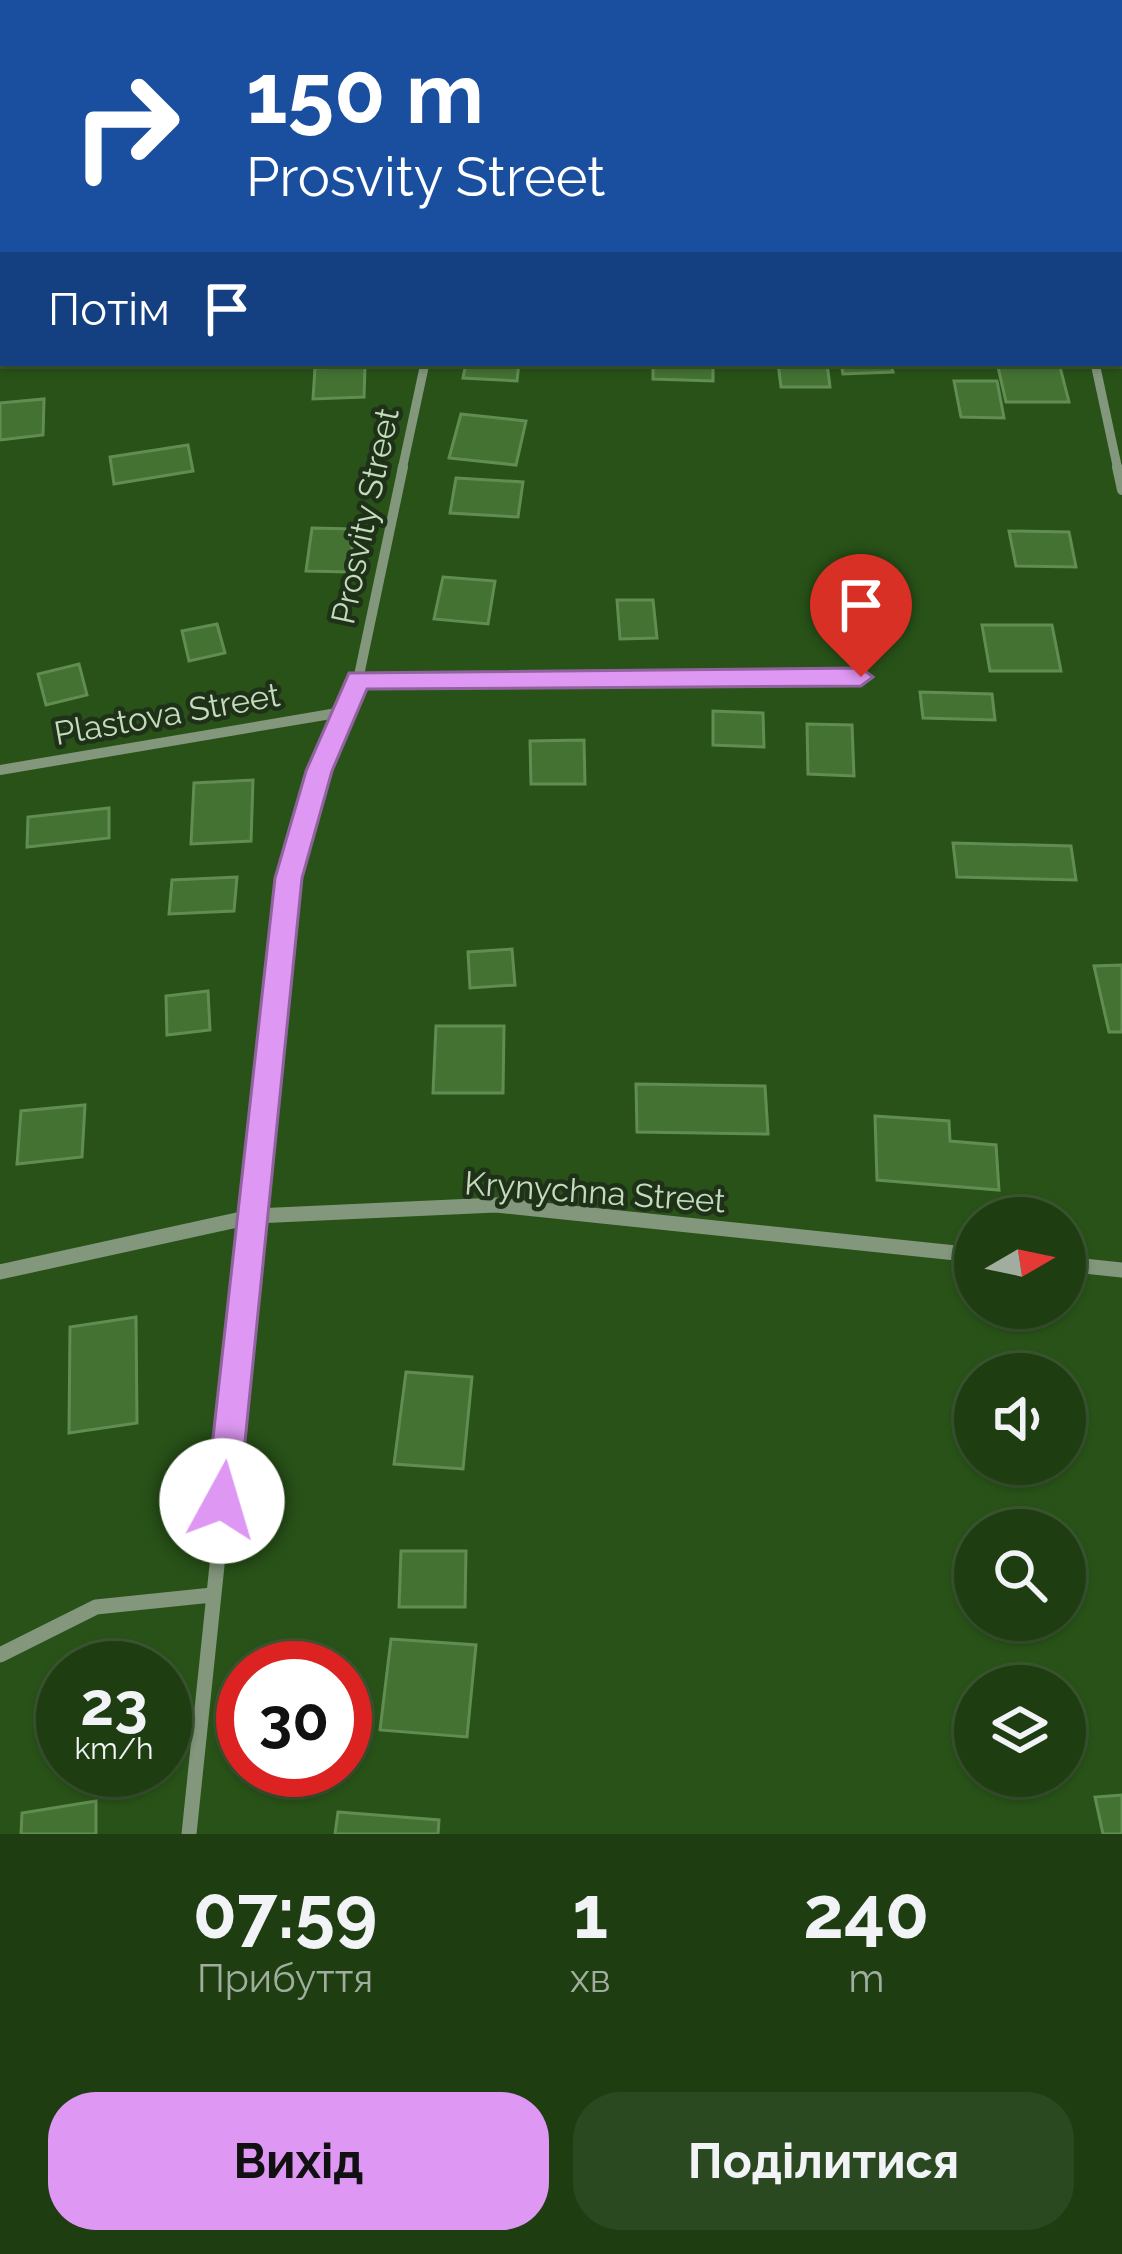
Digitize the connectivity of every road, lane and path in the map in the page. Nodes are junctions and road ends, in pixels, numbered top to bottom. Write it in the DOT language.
graph roads {
  1 [pos="424,366"];
  2 [pos="1096,366"];
  3 [pos="1122,490"];
  4 [pos="861,677"];
  5 [pos="358,680"];
  6 [pos="343,712"];
  7 [pos="0,770"];
  8 [pos="255,1216"];
  9 [pos="954,1253"];
  10 [pos="1086,1266"];
  11 [pos="1122,1270"];
  12 [pos="0,1272"];
  13 [pos="212,1595"];
  14 [pos="0,1655"];
  15 [pos="189,1834"];
  1 -- 5 [label="street, Prosvity Street"];
  2 -- 3 [label="street"];
  4 -- 5 [label="street"];
  5 -- 6 [label="street, Prosvity Street"];
  6 -- 7 [label="street, Plastova Street"];
  6 -- 8 [label="street, Prosvity Street"];
  8 -- 9 [label="street, Krynychna Street"];
  8 -- 12 [label="street, Krynychna Street"];
  8 -- 13 [label="street, Prosvity Street"];
  10 -- 11 [label="street"];
  13 -- 14 [label="street"];
  13 -- 15 [label="street, Prosvity Street"];
}
